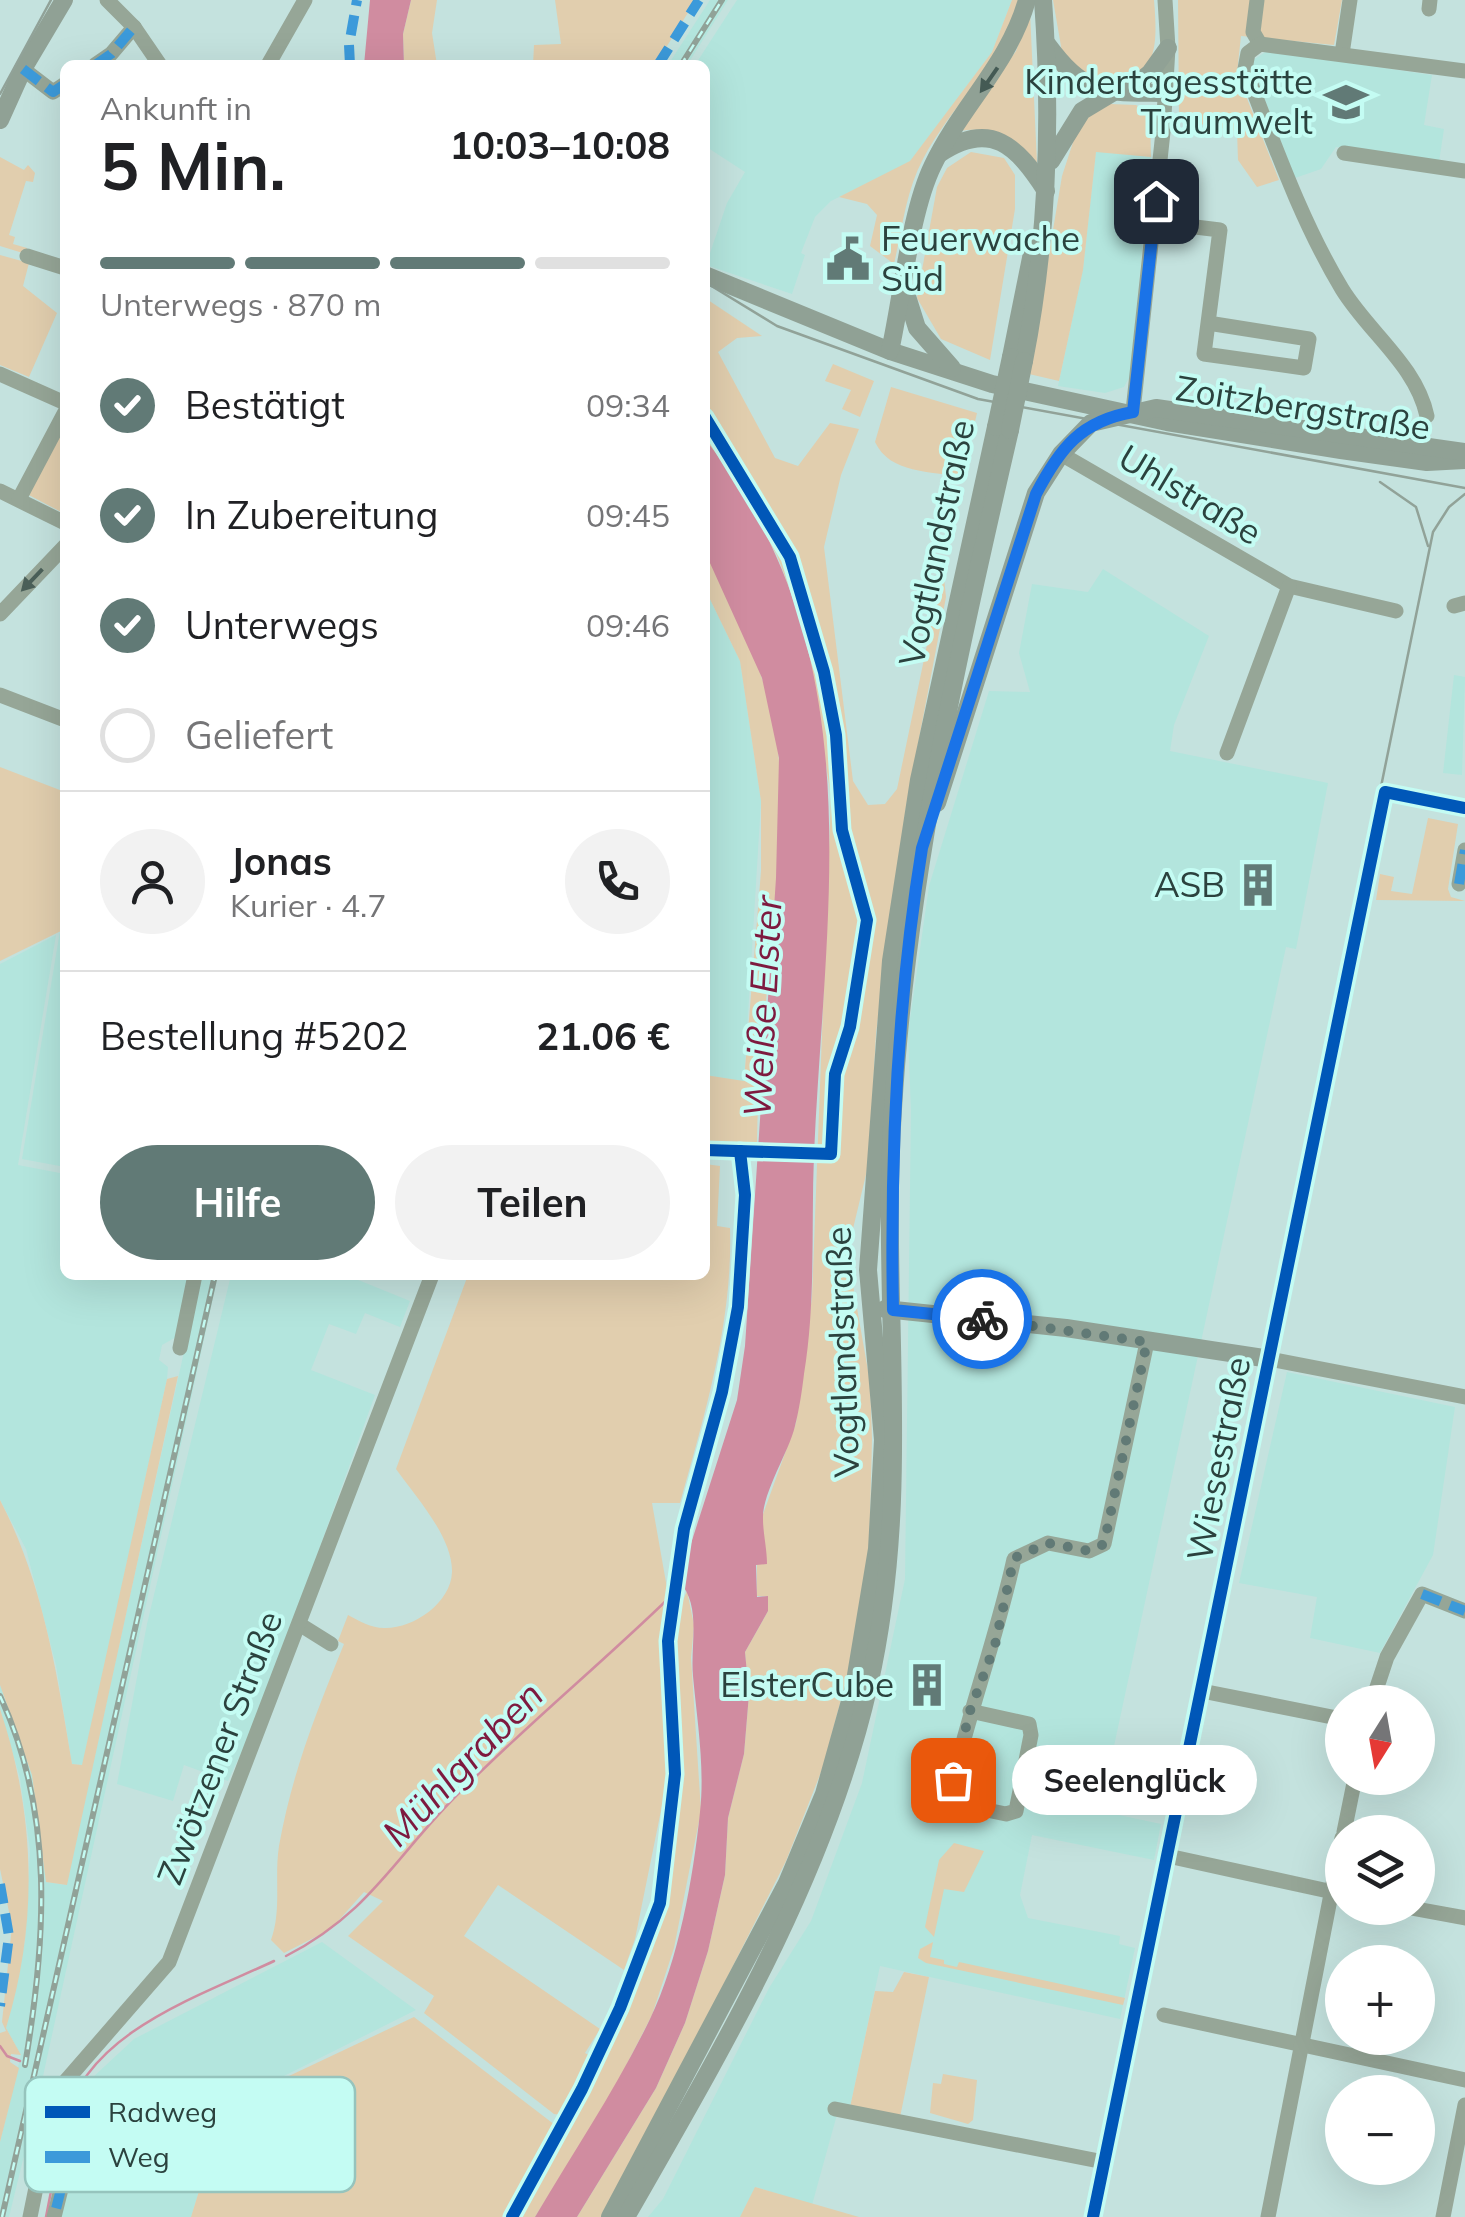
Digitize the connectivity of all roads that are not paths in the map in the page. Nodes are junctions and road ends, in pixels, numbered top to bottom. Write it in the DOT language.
graph roads {
  1 [pos="64,0"];
  2 [pos="108,0"];
  3 [pos="305,0"];
  4 [pos="1027,0"];
  5 [pos="1043,0"];
  6 [pos="1165,0"];
  7 [pos="1257,0"];
  8 [pos="1350,0"];
  9 [pos="134,27"];
  10 [pos="1046,44"];
  11 [pos="1260,44"];
  12 [pos="1168,48"];
  13 [pos="1342,54"];
  14 [pos="102,60"];
  15 [pos="157,60"];
  16 [pos="271,60"];
  17 [pos="1465,71"];
  18 [pos="13,75"];
  19 [pos="60,88"];
  20 [pos="1119,93"];
  21 [pos="1166,93"];
  22 [pos="0,120"];
  23 [pos="1344,153"];
  24 [pos="939,154"];
  25 [pos="1049,165"];
  26 [pos="1465,171"];
  27 [pos="1046,198"];
  28 [pos="1154,222"];
  29 [pos="27,256"];
  30 [pos="60,266"];
  31 [pos="710,281"];
  32 [pos="904,288"];
  33 [pos="1208,324"];
  34 [pos="890,352"];
  35 [pos="0,374"];
  36 [pos="960,376"];
  37 [pos="60,401"];
  38 [pos="1133,412"];
  39 [pos="1428,416"];
  40 [pos="60,421"];
  41 [pos="1003,428"];
  42 [pos="1061,454"];
  43 [pos="1460,454"];
  44 [pos="0,490"];
  45 [pos="19,499"];
  46 [pos="60,520"];
  47 [pos="60,551"];
  48 [pos="1288,586"];
  49 [pos="1396,611"];
  50 [pos="0,614"];
  51 [pos="0,695"];
  52 [pos="60,718"];
  53 [pos="1227,753"];
  54 [pos="1465,808"];
  55 [pos="922,848"];
  56 [pos="1465,850"];
  57 [pos="1458,884"];
  58 [pos="194,1280"];
  59 [pos="430,1280"];
  60 [pos="869,1308"];
  61 [pos="893,1310"];
  62 [pos="1147,1342"];
  63 [pos="180,1348"];
  64 [pos="1270,1359"];
  65 [pos="1465,1397"];
  66 [pos="1465,1610"];
  67 [pos="298,1624"];
  68 [pos="331,1644"];
  69 [pos="1377,1685"];
  70 [pos="1202,1690"];
  71 [pos="970,1711"];
  72 [pos="1325,1715"];
  73 [pos="1168,1856"];
  74 [pos="1325,1890"];
  75 [pos="1435,1912"];
  76 [pos="1465,1918"];
  77 [pos="1330,1925"];
  78 [pos="620,2008"];
  79 [pos="1164,2015"];
  80 [pos="1302,2044"];
  81 [pos="69,2077"];
  82 [pos="1465,2080"];
  83 [pos="1465,2104"];
  84 [pos="835,2109"];
  85 [pos="1104,2162"];
  86 [pos="38,2192"];
  87 [pos="60,2192"];
  88 [pos="30,2217"];
  89 [pos="54,2217"];
  90 [pos="512,2217"];
  91 [pos="610,2217"];
  92 [pos="626,2217"];
  93 [pos="1093,2217"];
  94 [pos="1268,2217"];
  95 [pos="1443,2217"];
  1 -- 18 [label="main road"];
  2 -- 9 [label="street"];
  3 -- 16 [label="street"];
  4 -- 24 [label="main road, one-way"];
  5 -- 10 [label="main road, Vogtlandstraße"];
  6 -- 12 [label="street"];
  7 -- 11 [label="street"];
  8 -- 13 [label="street"];
  9 -- 14 [label="street"];
  9 -- 15 [label="street"];
  10 -- 20 [label="main road"];
  10 -- 25 [label="main road, Vogtlandstraße"];
  11 -- 13 [label="street"];
  11 -- 39 [label="street"];
  12 -- 20 [label="main road"];
  12 -- 21 [label="street"];
  13 -- 17 [label="street"];
  18 -- 19 [label="street"];
  18 -- 22 [label="main road"];
  20 -- 21 [label="main road"];
  20 -- 25 [label="main road"];
  21 -- 28 [label="street"];
  23 -- 26 [label="street"];
  24 -- 27 [label="main road"];
  24 -- 32 [label="main road"];
  25 -- 27 [label="main road, Vogtlandstraße"];
  27 -- 41 [label="main road, Vogtlandstraße, bridge"];
  28 -- 33 [label="street"];
  28 -- 38 [label="street"];
  29 -- 30 [label="street"];
  31 -- 34 [label="main road, Zoitzbergstraße"];
  32 -- 34 [label="main road"];
  32 -- 36 [label="main road"];
  33 -- 33 [label="street"];
  34 -- 36 [label="main road, Zoitzbergstraße"];
  35 -- 37 [label="street"];
  36 -- 38 [label="main road, Zoitzbergstraße"];
  38 -- 42 [label="main road"];
  38 -- 43 [label="main road, Zoitzbergstraße"];
  40 -- 45 [label="street"];
  41 -- 55 [label="main road, Vogtlandstraße"];
  41 -- 60 [label="main road, Vogtlandstraße"];
  42 -- 48 [label="street, Uhlstraße"];
  42 -- 55 [label="main road"];
  44 -- 45 [label="street"];
  45 -- 46 [label="street"];
  47 -- 50 [label="street, one-way"];
  48 -- 49 [label="street, Uhlstraße"];
  48 -- 53 [label="street, Uhlstraße"];
  51 -- 52 [label="street"];
  54 -- 64 [label="street, Wiesestraße"];
  55 -- 61 [label="main road, Vogtlandstraße"];
  56 -- 57 [label="street"];
  58 -- 63 [label="street"];
  59 -- 67 [label="street, Zwötzener Straße"];
  60 -- 61 [label="main road"];
  60 -- 91 [label="main road, Vogtlandstraße"];
  61 -- 62 [label="main road"];
  61 -- 92 [label="main road, Vogtlandstraße"];
  62 -- 64 [label="main road"];
  62 -- 71 [label="street"];
  64 -- 65 [label="street"];
  64 -- 70 [label="street, Wiesestraße"];
  66 -- 69 [label="street"];
  67 -- 68 [label="street"];
  67 -- 81 [label="street, Zwötzener Straße"];
  70 -- 72 [label="street"];
  70 -- 73 [label="street, Wiesestraße"];
  71 -- 71 [label="street"];
  73 -- 74 [label="street"];
  73 -- 85 [label="street, Wiesestraße"];
  75 -- 76 [label="street"];
  77 -- 80 [label="street"];
  78 -- 90 [label="street"];
  79 -- 80 [label="street"];
  80 -- 82 [label="street"];
  80 -- 94 [label="street"];
  83 -- 95 [label="street"];
  84 -- 85 [label="street"];
  85 -- 93 [label="street, Wiesestraße"];
  86 -- 88 [label="street, Zwötzener Straße"];
  87 -- 89 [label="street, Zwötzener Straße"];
}
